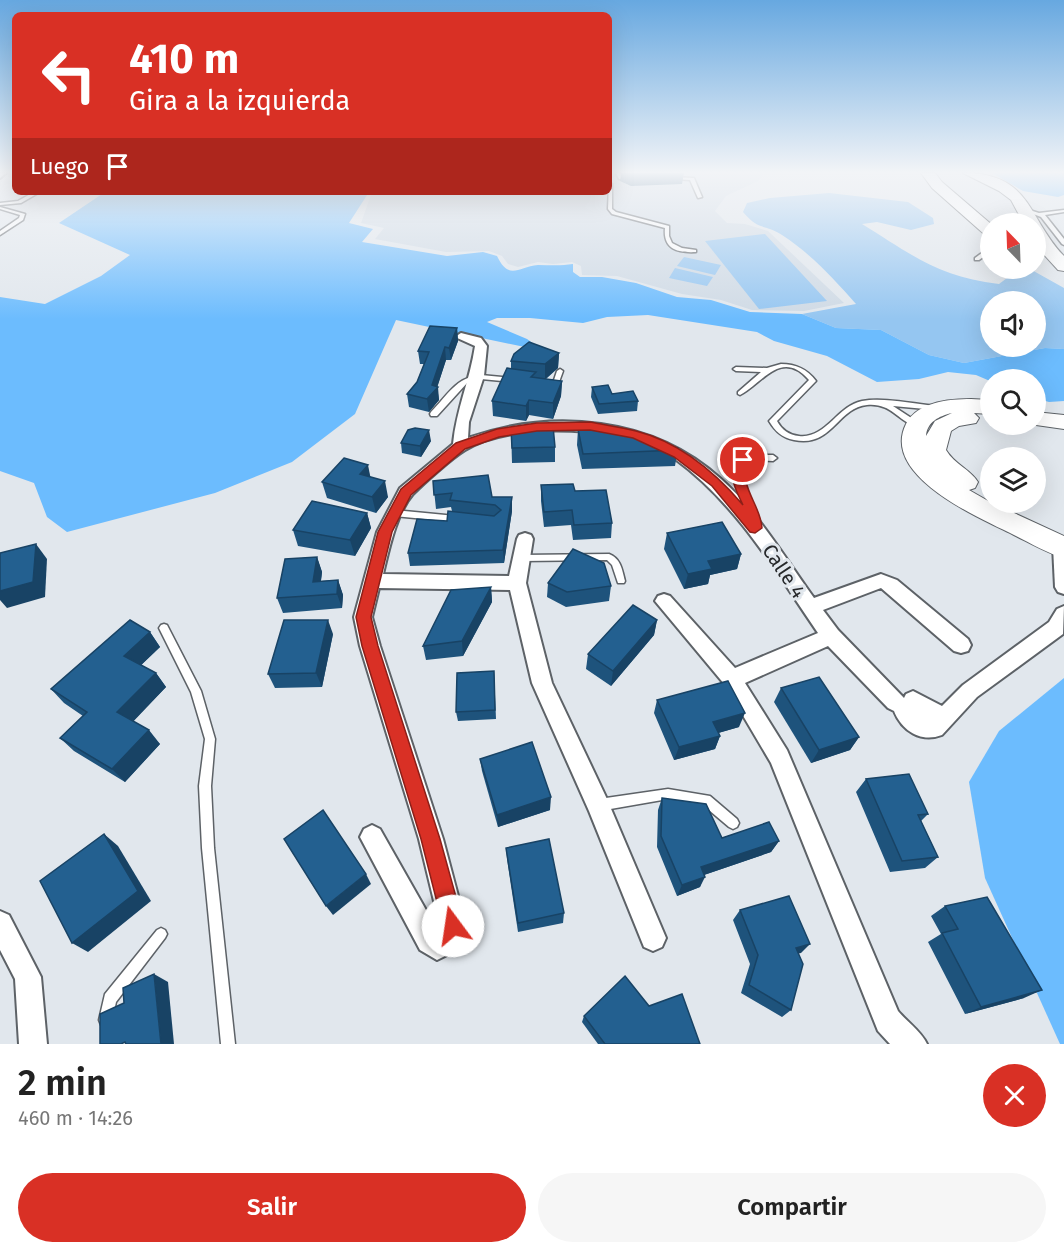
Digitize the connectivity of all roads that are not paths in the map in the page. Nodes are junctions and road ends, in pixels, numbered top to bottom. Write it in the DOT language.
graph roads {
  1 [pos="17,222"];
  2 [pos="647,222"];
  3 [pos="1046,230"];
  4 [pos="0,232"];
  5 [pos="1064,243"];
  6 [pos="1046,247"];
  7 [pos="694,251"];
  8 [pos="980,257"];
  9 [pos="977,259"];
  10 [pos="1064,266"];
  11 [pos="1046,268"];
  12 [pos="1064,278"];
  13 [pos="461,337"];
  14 [pos="736,369"];
  15 [pos="766,370"];
  16 [pos="560,371"];
  17 [pos="477,376"];
  18 [pos="518,381"];
  19 [pos="538,383"];
  20 [pos="740,393"];
  21 [pos="884,403"];
  22 [pos="980,406"];
  23 [pos="939,408"];
  24 [pos="1046,411"];
  25 [pos="1064,412"];
  26 [pos="434,414"];
  27 [pos="980,418"];
  28 [pos="1046,420"];
  29 [pos="1064,422"];
  30 [pos="916,425"];
  31 [pos="460,446"];
  32 [pos="773,458"];
  33 [pos="980,489"];
  34 [pos="394,513"];
  35 [pos="1023,513"];
  36 [pos="461,520"];
  37 [pos="755,528"];
  38 [pos="1063,541"];
  39 [pos="523,548"];
  40 [pos="372,581"];
  41 [pos="621,581"];
  42 [pos="518,583"];
  43 [pos="1064,587"];
  44 [pos="664,601"];
  45 [pos="809,607"];
  46 [pos="1064,614"];
  47 [pos="164,628"];
  48 [pos="831,636"];
  49 [pos="961,645"];
  50 [pos="732,679"];
  51 [pos="598,805"];
  52 [pos="734,823"];
  53 [pos="372,837"];
  54 [pos="0,924"];
  55 [pos="161,934"];
  56 [pos="653,938"];
  57 [pos="104,1034"];
  58 [pos="33,1044"];
  59 [pos="228,1044"];
  60 [pos="914,1044"];
  1 -- 4 [label="lane"];
  2 -- 7 [label="lane"];
  3 -- 5 [label="lane"];
  6 -- 10 [label="main road"];
  8 -- 9 [label="lane"];
  11 -- 12 [label="main road"];
  13 -- 17 [label="street"];
  14 -- 15 [label="lane"];
  15 -- 20 [label="lane"];
  15 -- 21 [label="lane"];
  16 -- 19 [label="lane"];
  17 -- 18 [label="lane"];
  17 -- 26 [label="lane"];
  17 -- 31 [label="street"];
  21 -- 23 [label="lane"];
  21 -- 30 [label="lane"];
  22 -- 23 [label="main road"];
  23 -- 30 [label="main road"];
  24 -- 25 [label="main road"];
  27 -- 33 [label="main road"];
  28 -- 29 [label="main road"];
  30 -- 38 [label="main road"];
  31 -- 34 [label="street, Calle 4"];
  31 -- 37 [label="street, Calle 4"];
  32 -- 37 [label="lane"];
  34 -- 36 [label="lane"];
  34 -- 40 [label="street, Calle 4"];
  35 -- 38 [label="main road"];
  37 -- 45 [label="street, Calle 4"];
  38 -- 43 [label="street"];
  39 -- 41 [label="lane"];
  39 -- 42 [label="street"];
  40 -- 42 [label="street"];
  40 -- 53 [label="street, Calle 4"];
  42 -- 51 [label="street"];
  44 -- 50 [label="street"];
  45 -- 48 [label="street, Calle 4"];
  45 -- 49 [label="street"];
  46 -- 48 [label="street, Calle 4"];
  47 -- 59 [label="lane"];
  48 -- 50 [label="street"];
  50 -- 60 [label="street"];
  51 -- 52 [label="lane"];
  51 -- 56 [label="street"];
  54 -- 58 [label="street"];
  55 -- 57 [label="lane"];
}
